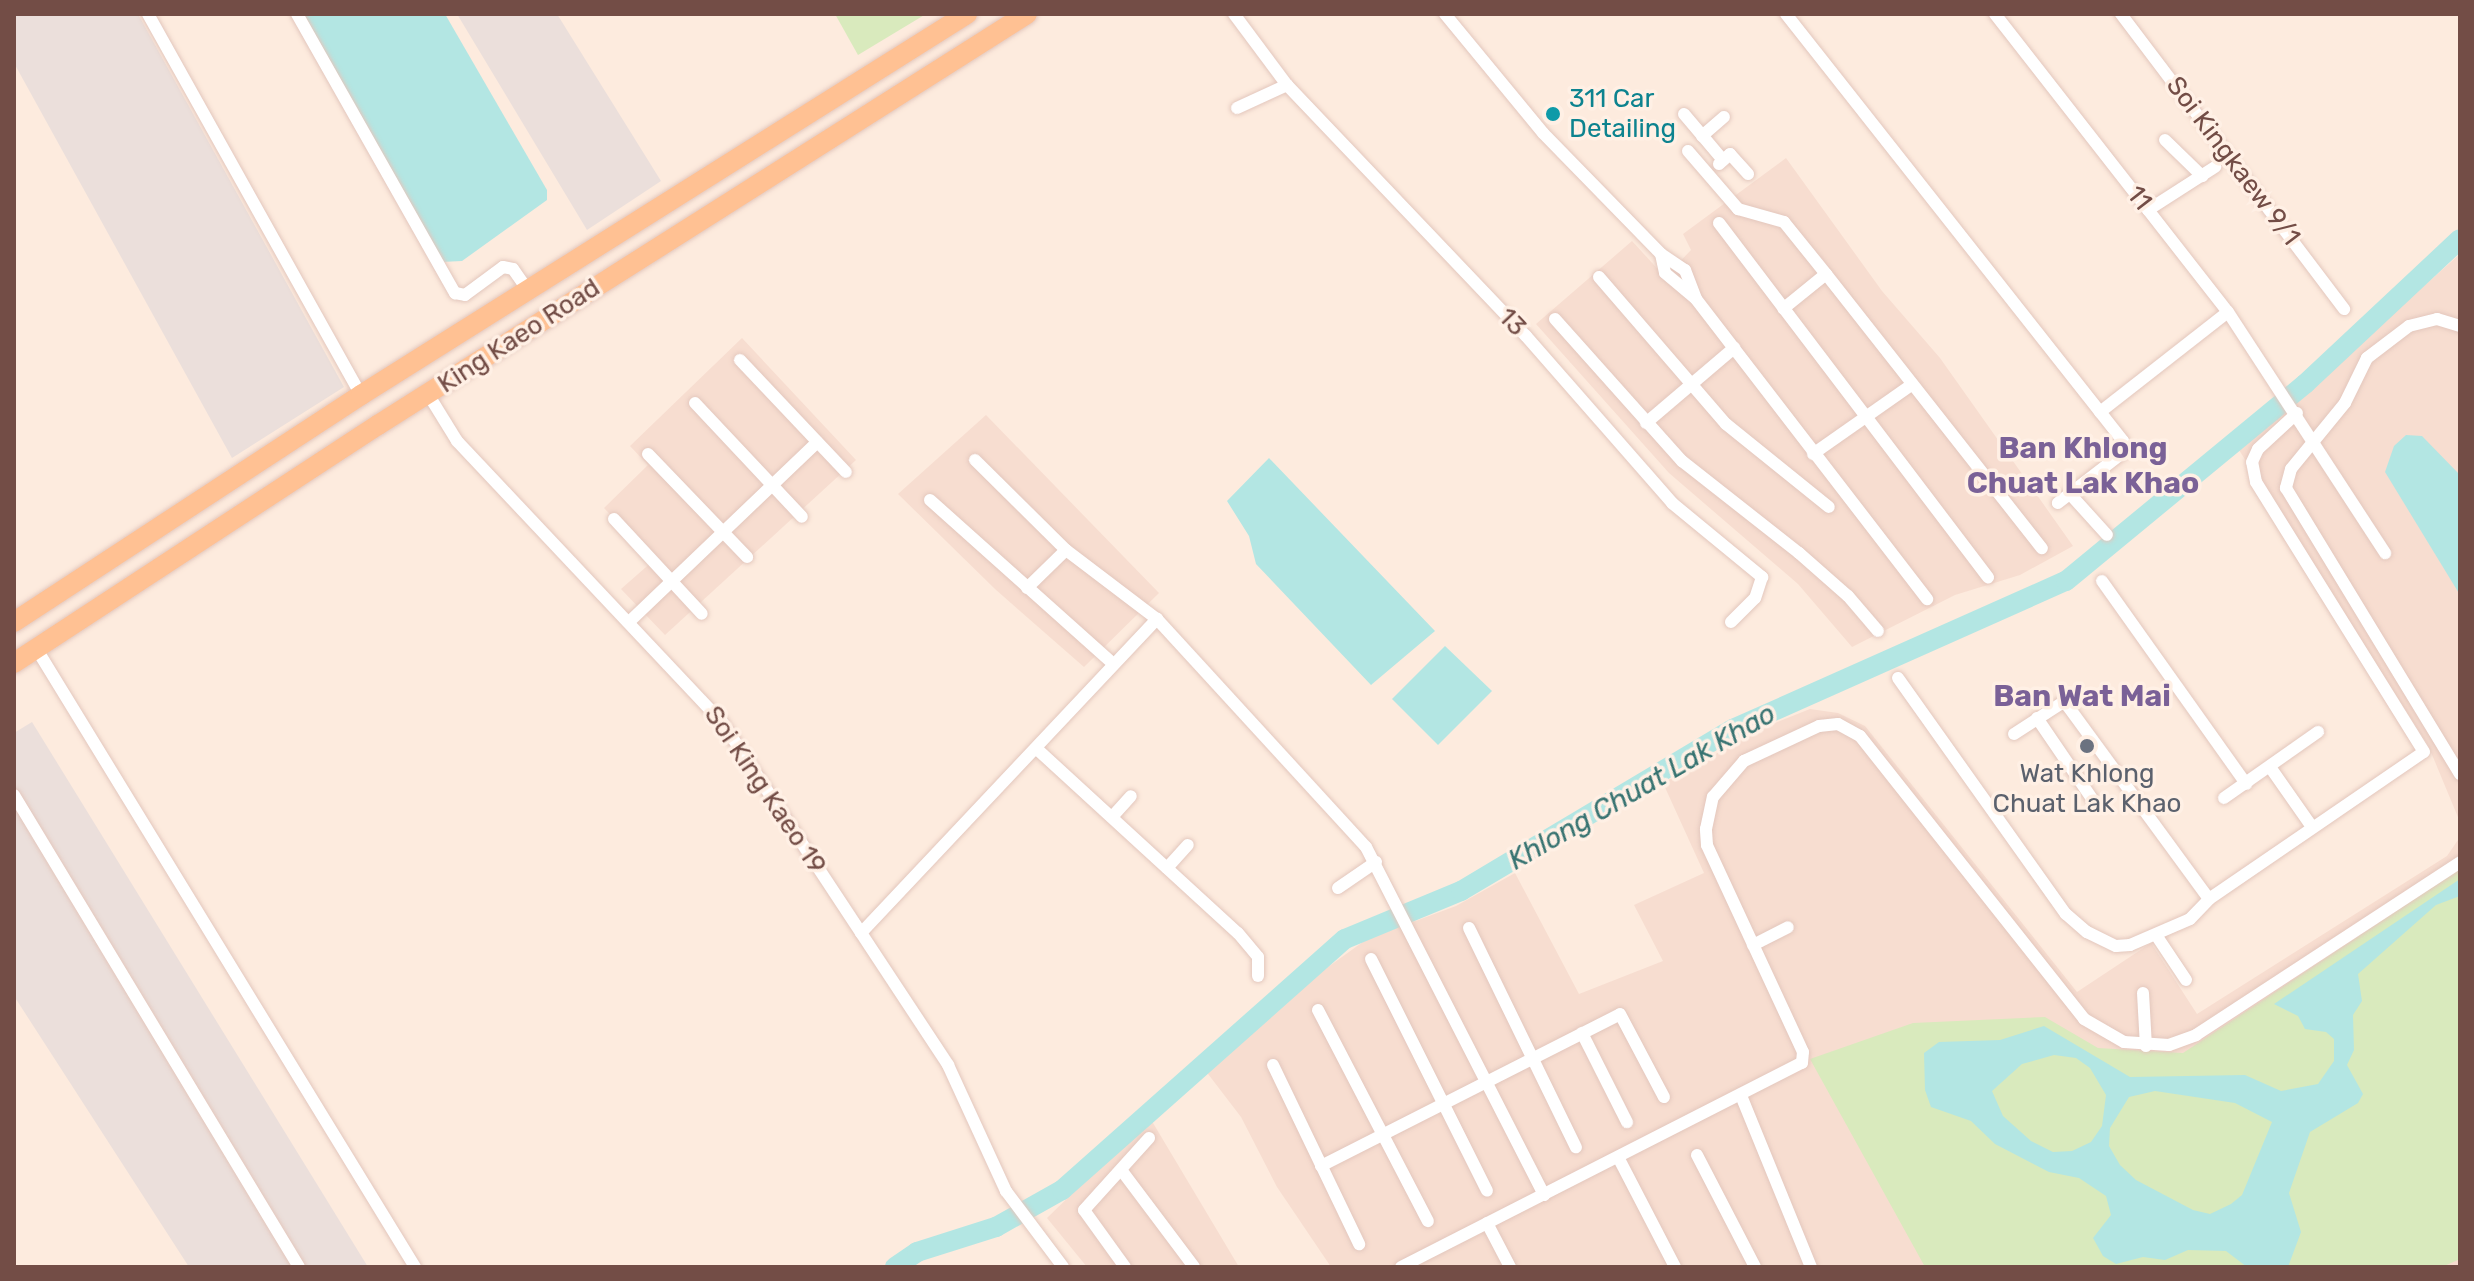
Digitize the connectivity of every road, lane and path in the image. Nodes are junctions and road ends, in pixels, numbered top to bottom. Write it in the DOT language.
graph roads {
  1 [pos="148,14"];
  2 [pos="297,14"];
  3 [pos="967,14"];
  4 [pos="1027,14"];
  5 [pos="1234,14"];
  6 [pos="1445,14"];
  7 [pos="1786,14"];
  8 [pos="1995,14"];
  9 [pos="2121,14"];
  10 [pos="1287,85"];
  11 [pos="1237,108"];
  12 [pos="1684,114"];
  13 [pos="1724,117"];
  14 [pos="1702,136"];
  15 [pos="2165,140"];
  16 [pos="1688,151"];
  17 [pos="1723,160"];
  18 [pos="2215,167"];
  19 [pos="1707,173"];
  20 [pos="1748,174"];
  21 [pos="2202,176"];
  22 [pos="2148,210"];
  23 [pos="1719,223"];
  24 [pos="1826,274"];
  25 [pos="1599,277"];
  26 [pos="529,292"];
  27 [pos="1783,309"];
  28 [pos="2344,309"];
  29 [pos="2228,312"];
  30 [pos="1555,319"];
  31 [pos="2460,326"];
  32 [pos="1734,348"];
  33 [pos="740,360"];
  34 [pos="1689,384"];
  35 [pos="1911,385"];
  36 [pos="428,394"];
  37 [pos="361,395"];
  38 [pos="695,403"];
  39 [pos="2294,408"];
  40 [pos="2100,412"];
  41 [pos="1865,418"];
  42 [pos="1646,423"];
  43 [pos="2315,440"];
  44 [pos="817,442"];
  45 [pos="648,454"];
  46 [pos="1813,454"];
  47 [pos="975,460"];
  48 [pos="846,472"];
  49 [pos="772,484"];
  50 [pos="2070,494"];
  51 [pos="930,500"];
  52 [pos="2058,503"];
  53 [pos="1829,507"];
  54 [pos="802,517"];
  55 [pos="614,519"];
  56 [pos="723,531"];
  57 [pos="2107,535"];
  58 [pos="2042,548"];
  59 [pos="1066,550"];
  60 [pos="2385,553"];
  61 [pos="747,557"];
  62 [pos="1988,577"];
  63 [pos="672,581"];
  64 [pos="2102,581"];
  65 [pos="1027,588"];
  66 [pos="1927,599"];
  67 [pos="702,614"];
  68 [pos="1157,619"];
  69 [pos="630,621"];
  70 [pos="14,622"];
  71 [pos="1731,622"];
  72 [pos="1878,631"];
  73 [pos="36,648"];
  74 [pos="1109,660"];
  75 [pos="14,663"];
  76 [pos="1898,678"];
  77 [pos="2037,718"];
  78 [pos="2318,732"];
  79 [pos="2014,734"];
  80 [pos="1038,750"];
  81 [pos="2270,767"];
  82 [pos="2460,774"];
  83 [pos="2246,784"];
  84 [pos="14,795"];
  85 [pos="1131,796"];
  86 [pos="2224,798"];
  87 [pos="2095,803"];
  88 [pos="1112,817"];
  89 [pos="2312,827"];
  90 [pos="1188,845"];
  91 [pos="1376,862"];
  92 [pos="2460,862"];
  93 [pos="1167,868"];
  94 [pos="1338,888"];
  95 [pos="2209,899"];
  96 [pos="1788,927"];
  97 [pos="1469,928"];
  98 [pos="861,933"];
  99 [pos="2156,935"];
  100 [pos="1753,945"];
  101 [pos="1371,959"];
  102 [pos="1258,976"];
  103 [pos="2186,980"];
  104 [pos="2143,993"];
  105 [pos="1318,1010"];
  106 [pos="1582,1033"];
  107 [pos="2146,1046"];
  108 [pos="1531,1059"];
  109 [pos="1273,1065"];
  110 [pos="1486,1082"];
  111 [pos="1664,1097"];
  112 [pos="1742,1098"];
  113 [pos="1443,1103"];
  114 [pos="1627,1122"];
  115 [pos="1383,1134"];
  116 [pos="1149,1138"];
  117 [pos="1576,1147"];
  118 [pos="1697,1155"];
  119 [pos="1618,1157"];
  120 [pos="1321,1166"];
  121 [pos="1122,1171"];
  122 [pos="1487,1191"];
  123 [pos="1544,1195"];
  124 [pos="1428,1221"];
  125 [pos="1487,1223"];
  126 [pos="1359,1244"];
  127 [pos="299,1267"];
  128 [pos="415,1267"];
  129 [pos="1063,1267"];
  130 [pos="1125,1267"];
  131 [pos="1194,1267"];
  132 [pos="1401,1267"];
  133 [pos="1510,1267"];
  134 [pos="1675,1267"];
  135 [pos="1755,1267"];
  136 [pos="1811,1267"];
  1 -- 37 [label="street"];
  2 -- 26 [label="street"];
  3 -- 26 [label="main road, King Kaeo Road"];
  4 -- 36 [label="main road, King Kaeo Road"];
  5 -- 10 [label="street, 13"];
  6 -- 32 [label="street"];
  7 -- 40 [label="street"];
  8 -- 22 [label="street, 11"];
  9 -- 28 [label="street, Soi Kingkaew 9/1"];
  10 -- 11 [label="street"];
  10 -- 71 [label="street, 13"];
  12 -- 14 [label="street"];
  13 -- 14 [label="street"];
  14 -- 17 [label="street"];
  15 -- 21 [label="street"];
  16 -- 19 [label="street"];
  17 -- 19 [label="street"];
  17 -- 20 [label="street"];
  18 -- 21 [label="street"];
  19 -- 24 [label="street"];
  21 -- 22 [label="street"];
  22 -- 29 [label="street, 11"];
  23 -- 27 [label="street"];
  24 -- 27 [label="street"];
  24 -- 35 [label="street"];
  25 -- 34 [label="street"];
  26 -- 37 [label="main road, King Kaeo Road"];
  27 -- 41 [label="street"];
  29 -- 39 [label="street, 11"];
  29 -- 40 [label="street"];
  30 -- 42 [label="street"];
  31 -- 43 [label="street"];
  32 -- 34 [label="street"];
  32 -- 46 [label="street"];
  33 -- 44 [label="street"];
  34 -- 42 [label="street"];
  34 -- 53 [label="street"];
  35 -- 41 [label="street"];
  35 -- 58 [label="street"];
  36 -- 69 [label="street, Soi King Kaeo 19"];
  36 -- 73 [label="main road, King Kaeo Road"];
  37 -- 70 [label="main road, King Kaeo Road"];
  38 -- 49 [label="street"];
  39 -- 43 [label="street, 11"];
  39 -- 89 [label="street"];
  40 -- 50 [label="street"];
  41 -- 46 [label="street"];
  41 -- 62 [label="street"];
  42 -- 72 [label="street"];
  43 -- 60 [label="street, 11"];
  43 -- 82 [label="street"];
  44 -- 48 [label="street"];
  44 -- 49 [label="street"];
  45 -- 56 [label="street"];
  46 -- 66 [label="street"];
  47 -- 59 [label="street"];
  49 -- 54 [label="street"];
  49 -- 56 [label="street"];
  50 -- 52 [label="street"];
  50 -- 57 [label="street"];
  51 -- 65 [label="street"];
  55 -- 63 [label="street"];
  56 -- 61 [label="street"];
  56 -- 63 [label="street"];
  59 -- 65 [label="street"];
  59 -- 68 [label="street"];
  63 -- 67 [label="street"];
  63 -- 69 [label="street"];
  64 -- 83 [label="street"];
  65 -- 74 [label="street"];
  68 -- 80 [label="street"];
  68 -- 91 [label="street"];
  69 -- 98 [label="street, Soi King Kaeo 19"];
  73 -- 75 [label="main road, King Kaeo Road"];
  73 -- 128 [label="street"];
  76 -- 99 [label="street"];
  77 -- 79 [label="street"];
  77 -- 87 [label="street"];
  77 -- 95 [label="street"];
  78 -- 81 [label="street"];
  80 -- 88 [label="street"];
  80 -- 98 [label="street"];
  81 -- 83 [label="street"];
  81 -- 89 [label="street"];
  83 -- 86 [label="street"];
  84 -- 127 [label="street"];
  85 -- 88 [label="street"];
  88 -- 93 [label="street"];
  89 -- 95 [label="street"];
  90 -- 93 [label="street"];
  91 -- 94 [label="street"];
  91 -- 110 [label="street"];
  92 -- 107 [label="street"];
  93 -- 102 [label="street"];
  95 -- 99 [label="street"];
  96 -- 100 [label="street"];
  97 -- 108 [label="street"];
  98 -- 129 [label="street, Soi King Kaeo 19"];
  99 -- 103 [label="street"];
  100 -- 107 [label="street"];
  100 -- 112 [label="street"];
  101 -- 113 [label="street"];
  104 -- 107 [label="street"];
  105 -- 115 [label="street"];
  106 -- 108 [label="street"];
  106 -- 111 [label="street"];
  106 -- 114 [label="street"];
  108 -- 110 [label="street"];
  108 -- 117 [label="street"];
  109 -- 120 [label="street"];
  110 -- 113 [label="street"];
  110 -- 123 [label="street"];
  112 -- 119 [label="street"];
  112 -- 136 [label="street"];
  113 -- 115 [label="street"];
  113 -- 122 [label="street"];
  115 -- 120 [label="street"];
  115 -- 124 [label="street"];
  116 -- 121 [label="street"];
  118 -- 135 [label="street"];
  119 -- 123 [label="street"];
  119 -- 134 [label="street"];
  120 -- 126 [label="street"];
  121 -- 130 [label="street"];
  121 -- 131 [label="street"];
  123 -- 125 [label="street"];
  125 -- 132 [label="street"];
  125 -- 133 [label="street"];
}
